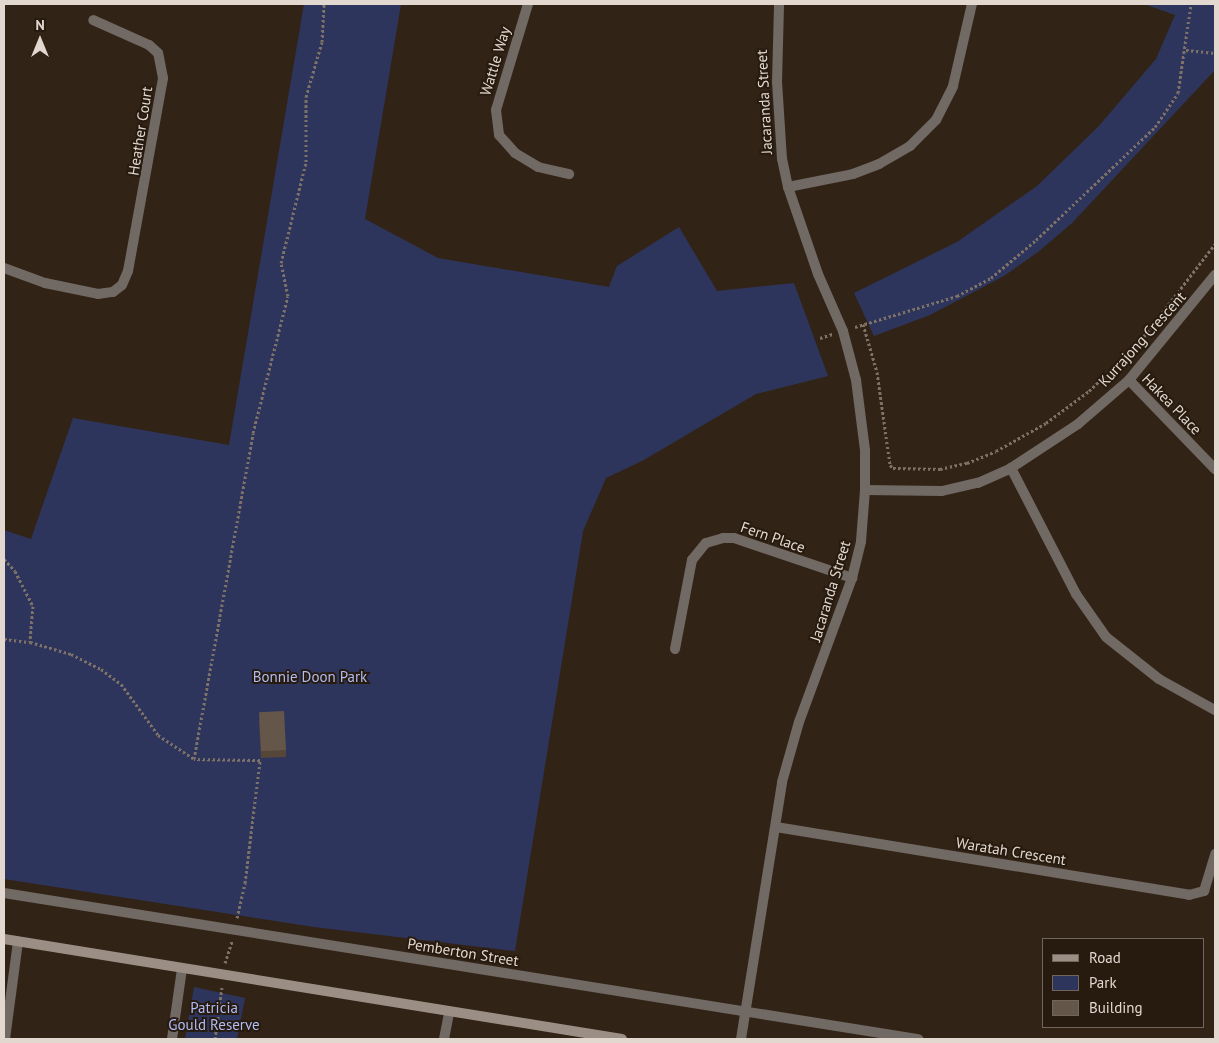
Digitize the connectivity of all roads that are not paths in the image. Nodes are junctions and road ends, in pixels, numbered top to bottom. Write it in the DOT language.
graph roads {
  1 [pos="528,4"];
  2 [pos="779,4"];
  3 [pos="972,4"];
  4 [pos="93,20"];
  5 [pos="569,174"];
  6 [pos="788,187"];
  7 [pos="4,268"];
  8 [pos="1215,275"];
  9 [pos="1129,380"];
  10 [pos="1011,468"];
  11 [pos="1215,469"];
  12 [pos="865,490"];
  13 [pos="852,578"];
  14 [pos="675,649"];
  15 [pos="1215,710"];
  16 [pos="776,827"];
  17 [pos="1215,854"];
  18 [pos="4,894"];
  19 [pos="4,939"];
  20 [pos="18,942"];
  21 [pos="182,969"];
  22 [pos="746,1012"];
  23 [pos="449,1013"];
  24 [pos="5,1039"];
  25 [pos="172,1039"];
  26 [pos="444,1039"];
  27 [pos="622,1039"];
  28 [pos="742,1039"];
  29 [pos="918,1039"];
  1 -- 5 [label="street, Wattle Way"];
  2 -- 6 [label="street, Jacaranda Street"];
  3 -- 6 [label="street"];
  4 -- 7 [label="street, Heather Court"];
  6 -- 12 [label="street, Jacaranda Street"];
  8 -- 9 [label="street, Kurrajong Crescent"];
  9 -- 10 [label="street, Kurrajong Crescent"];
  9 -- 11 [label="street, Hakea Place"];
  10 -- 12 [label="street, Kurrajong Crescent"];
  10 -- 15 [label="street"];
  12 -- 13 [label="street, Jacaranda Street"];
  13 -- 14 [label="street, Fern Place"];
  13 -- 16 [label="street, Jacaranda Street"];
  16 -- 17 [label="street, Waratah Crescent"];
  16 -- 22 [label="street, Jacaranda Street"];
  18 -- 22 [label="street, Pemberton Street"];
  19 -- 20 [label="main road"];
  20 -- 21 [label="main road"];
  20 -- 24 [label="street"];
  21 -- 23 [label="main road"];
  21 -- 25 [label="street"];
  22 -- 28 [label="street, Jacaranda Street"];
  22 -- 29 [label="street, Pemberton Street"];
  23 -- 26 [label="street"];
  23 -- 27 [label="main road"];
}
